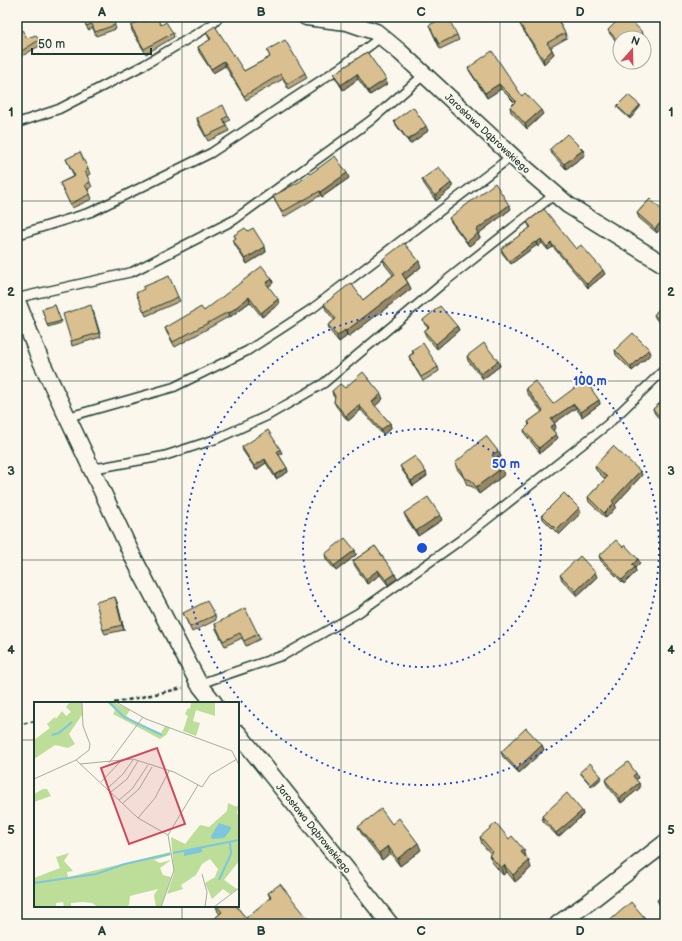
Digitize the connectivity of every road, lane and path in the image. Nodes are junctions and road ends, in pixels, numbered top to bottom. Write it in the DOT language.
graph roads {
  1 [pos="219,17"];
  2 [pos="306,17"];
  3 [pos="381,37"];
  4 [pos="425,74"];
  5 [pos="17,123"];
  6 [pos="512,156"];
  7 [pos="556,194"];
  8 [pos="17,235"];
  9 [pos="665,265"];
  10 [pos="17,299"];
  11 [pos="665,369"];
  12 [pos="68,417"];
  13 [pos="92,469"];
  14 [pos="199,684"];
  15 [pos="118,702"];
  16 [pos="213,702"];
  17 [pos="34,721"];
  18 [pos="17,725"];
  19 [pos="239,734"];
  20 [pos="665,843"];
  21 [pos="390,924"];
  22 [pos="558,924"];
  1 -- 5 [label="lane"];
  2 -- 3 [label="street, Jarosława Dąbrowskiego"];
  3 -- 4 [label="street, Jarosława Dąbrowskiego"];
  3 -- 8 [label="lane"];
  4 -- 6 [label="street, Jarosława Dąbrowskiego"];
  4 -- 10 [label="lane"];
  6 -- 7 [label="street, Jarosława Dąbrowskiego"];
  6 -- 12 [label="lane"];
  7 -- 9 [label="street, Jarosława Dąbrowskiego"];
  7 -- 13 [label="lane"];
  10 -- 12 [label="street"];
  11 -- 14 [label="lane"];
  12 -- 13 [label="street"];
  13 -- 14 [label="street"];
  14 -- 15 [label="path"];
  14 -- 16 [label="street"];
  17 -- 18 [label="path"];
  19 -- 21 [label="street, Jarosława Dąbrowskiego"];
  20 -- 22 [label="street"];
}
